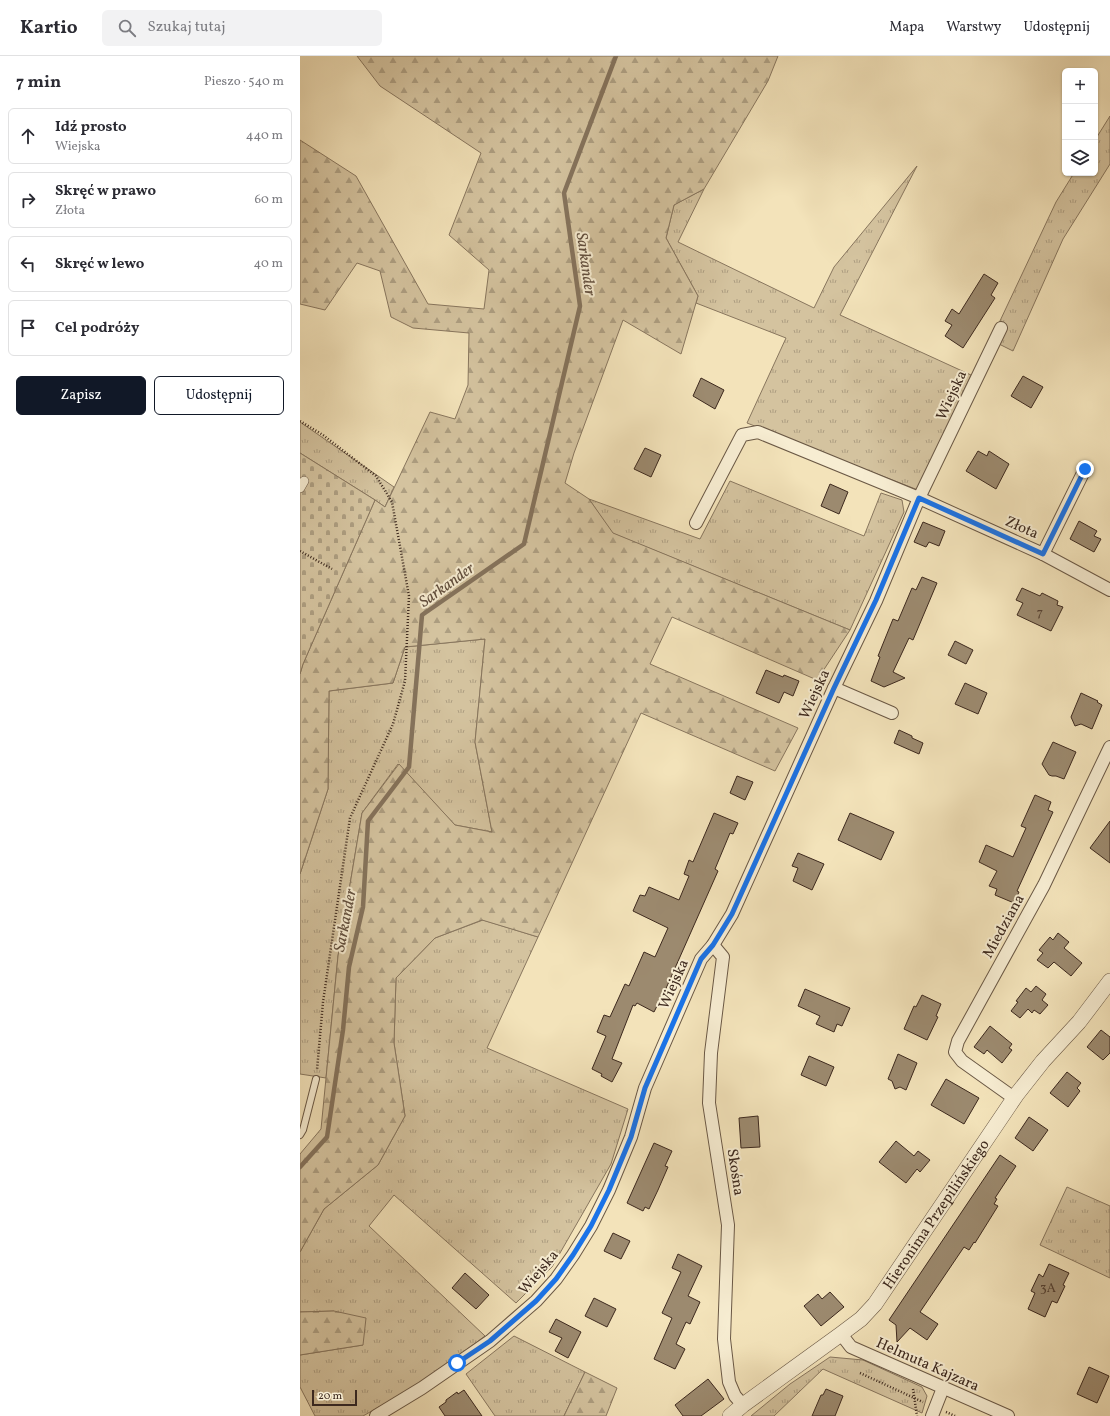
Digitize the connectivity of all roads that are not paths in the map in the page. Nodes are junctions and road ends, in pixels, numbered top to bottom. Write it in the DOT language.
graph roads {
  1 [pos="1001,328"];
  2 [pos="1085,469"];
  3 [pos="919,498"];
  4 [pos="696,523"];
  5 [pos="1043,554"];
  6 [pos="1110,590"];
  7 [pos="834,688"];
  8 [pos="892,713"];
  9 [pos="1110,747"];
  10 [pos="713,945"];
  11 [pos="1110,981"];
  12 [pos="316,1079"];
  13 [pos="1014,1098"];
  14 [pos="300,1134"];
  15 [pos="841,1334"];
  16 [pos="943,1388"];
  17 [pos="742,1405"];
  18 [pos="934,1412"];
  19 [pos="376,1416"];
  20 [pos="730,1416"];
  21 [pos="1008,1416"];
  1 -- 3 [label="street, Wiejska"];
  2 -- 5 [label="street"];
  3 -- 4 [label="street"];
  3 -- 5 [label="street, Złota"];
  3 -- 7 [label="street, Wiejska"];
  5 -- 6 [label="street, Złota"];
  7 -- 8 [label="street"];
  7 -- 10 [label="street, Wiejska"];
  9 -- 13 [label="street, Miedziana"];
  10 -- 17 [label="street, Skośna"];
  10 -- 19 [label="street, Wiejska"];
  11 -- 13 [label="street, Hieronima Przepilińskiego"];
  12 -- 14 [label="lane"];
  13 -- 15 [label="street, Hieronima Przepilińskiego"];
  15 -- 16 [label="street, Helmuta Kajzara"];
  15 -- 17 [label="street, Hieronima Przepilińskiego"];
  16 -- 18 [label="street"];
  16 -- 21 [label="street, Helmuta Kajzara"];
  17 -- 20 [label="street, Hieronima Przepilińskiego"];
}
